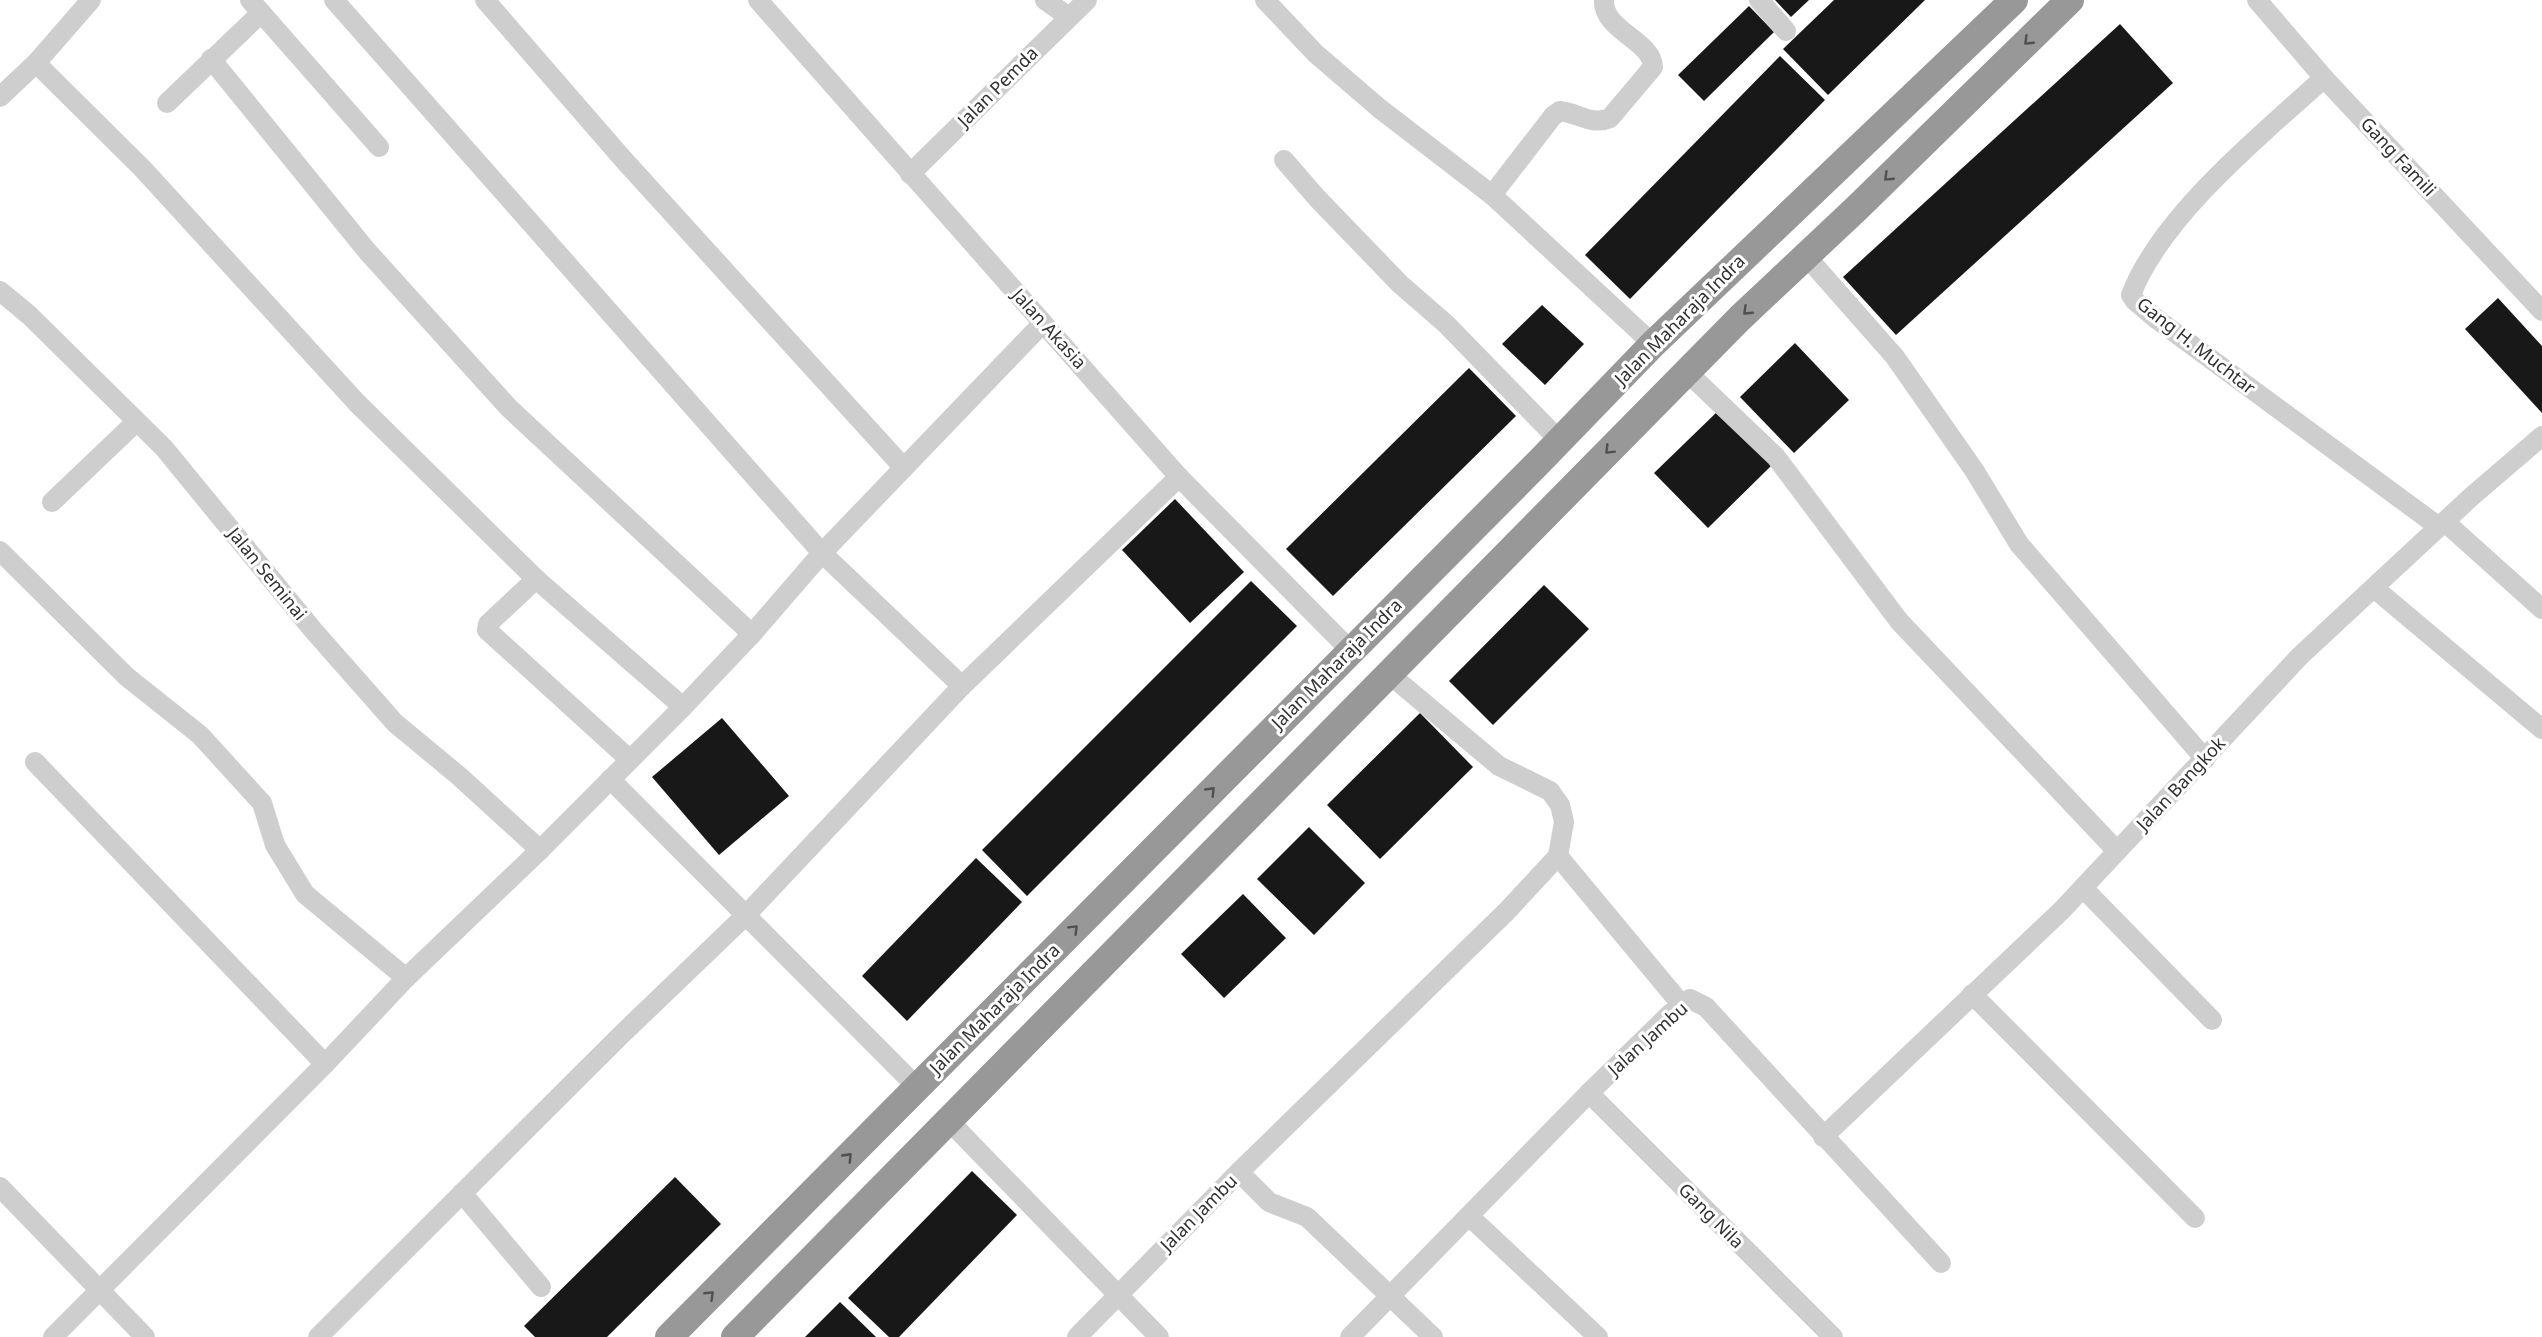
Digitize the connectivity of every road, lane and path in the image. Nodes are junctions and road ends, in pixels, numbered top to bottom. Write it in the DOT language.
graph roads {
  1 [pos="334,0"];
  2 [pos="485,0"];
  3 [pos="758,0"];
  4 [pos="1045,0"];
  5 [pos="1087,0"];
  6 [pos="1265,0"];
  7 [pos="1604,0"];
  8 [pos="1759,0"];
  9 [pos="2014,0"];
  10 [pos="2070,0"];
  11 [pos="2257,0"];
  12 [pos="82,3"];
  13 [pos="256,7"];
  14 [pos="1069,18"];
  15 [pos="1786,31"];
  16 [pos="211,59"];
  17 [pos="36,63"];
  18 [pos="2324,78"];
  19 [pos="0,97"];
  20 [pos="167,103"];
  21 [pos="379,147"];
  22 [pos="1284,160"];
  23 [pos="910,174"];
  24 [pos="1828,176"];
  25 [pos="1492,195"];
  26 [pos="1857,207"];
  27 [pos="1806,256"];
  28 [pos="0,291"];
  29 [pos="2542,311"];
  30 [pos="1044,322"];
  31 [pos="1653,344"];
  32 [pos="1687,372"];
  33 [pos="136,422"];
  34 [pos="2542,436"];
  35 [pos="1560,441"];
  36 [pos="904,468"];
  37 [pos="1179,477"];
  38 [pos="52,502"];
  39 [pos="2442,524"];
  40 [pos="0,551"];
  41 [pos="822,554"];
  42 [pos="536,579"];
  43 [pos="2374,588"];
  44 [pos="2540,604"];
  45 [pos="752,634"];
  46 [pos="1350,650"];
  47 [pos="1388,673"];
  48 [pos="962,686"];
  49 [pos="682,707"];
  50 [pos="2542,729"];
  51 [pos="629,759"];
  52 [pos="2205,759"];
  53 [pos="35,762"];
  54 [pos="610,779"];
  55 [pos="540,850"];
  56 [pos="2117,851"];
  57 [pos="1555,860"];
  58 [pos="2083,888"];
  59 [pos="745,916"];
  60 [pos="406,978"];
  61 [pos="1972,994"];
  62 [pos="1681,1004"];
  63 [pos="2212,1020"];
  64 [pos="325,1064"];
  65 [pos="917,1087"];
  66 [pos="1590,1093"];
  67 [pos="949,1121"];
  68 [pos="1823,1137"];
  69 [pos="1239,1172"];
  70 [pos="0,1187"];
  71 [pos="462,1193"];
  72 [pos="801,1207"];
  73 [pos="1469,1216"];
  74 [pos="2195,1218"];
  75 [pos="832,1239"];
  76 [pos="1941,1263"];
  77 [pos="541,1287"];
  78 [pos="98,1290"];
  79 [pos="1119,1294"];
  80 [pos="1391,1297"];
  81 [pos="53,1337"];
  82 [pos="145,1337"];
  83 [pos="318,1337"];
  84 [pos="669,1337"];
  85 [pos="735,1337"];
  86 [pos="1077,1337"];
  87 [pos="1159,1337"];
  88 [pos="1350,1337"];
  89 [pos="1433,1337"];
  90 [pos="1598,1337"];
  91 [pos="1833,1337"];
  1 -- 41 [label="street"];
  2 -- 36 [label="street"];
  3 -- 23 [label="street, Jalan Akasia"];
  4 -- 14 [label="street"];
  5 -- 14 [label="street, Jalan Pemda"];
  6 -- 25 [label="street"];
  7 -- 25 [label="street"];
  8 -- 15 [label="street"];
  9 -- 24 [label="highway, Jalan Maharaja Indra"];
  10 -- 26 [label="highway, one-way"];
  11 -- 18 [label="street, Gang Famili"];
  12 -- 17 [label="street"];
  13 -- 16 [label="street"];
  13 -- 21 [label="street"];
  14 -- 23 [label="street, Jalan Pemda"];
  16 -- 20 [label="street"];
  16 -- 45 [label="street"];
  17 -- 19 [label="street"];
  17 -- 42 [label="street"];
  18 -- 29 [label="street, Gang Famili"];
  18 -- 39 [label="street, Gang H. Muchtar"];
  22 -- 35 [label="street"];
  23 -- 30 [label="street, Jalan Akasia"];
  24 -- 26 [label="highway"];
  24 -- 31 [label="highway, Jalan Maharaja Indra"];
  25 -- 31 [label="street"];
  26 -- 27 [label="highway"];
  27 -- 32 [label="highway, one-way"];
  27 -- 52 [label="street"];
  28 -- 33 [label="street, Jalan Seminai"];
  30 -- 36 [label="street"];
  30 -- 37 [label="street, Jalan Akasia"];
  31 -- 35 [label="highway, Jalan Maharaja Indra"];
  32 -- 47 [label="highway, one-way"];
  32 -- 56 [label="street"];
  33 -- 38 [label="street"];
  33 -- 55 [label="street, Jalan Seminai"];
  34 -- 39 [label="street, Jalan Bangkok"];
  35 -- 46 [label="highway, Jalan Maharaja Indra"];
  36 -- 41 [label="street"];
  37 -- 46 [label="street, Jalan Akasia"];
  37 -- 48 [label="street"];
  39 -- 43 [label="street, Jalan Bangkok"];
  39 -- 44 [label="street"];
  40 -- 60 [label="street"];
  41 -- 45 [label="street"];
  41 -- 48 [label="street"];
  42 -- 49 [label="street"];
  42 -- 51 [label="street"];
  43 -- 50 [label="street"];
  43 -- 52 [label="street, Jalan Bangkok"];
  45 -- 49 [label="street"];
  65 -- 46 [label="highway, Jalan Maharaja Indra, one-way"];
  47 -- 57 [label="street"];
  47 -- 67 [label="highway"];
  48 -- 59 [label="street"];
  49 -- 51 [label="street"];
  51 -- 54 [label="street"];
  52 -- 56 [label="street, Jalan Bangkok"];
  53 -- 64 [label="street"];
  54 -- 55 [label="street"];
  54 -- 59 [label="street"];
  55 -- 60 [label="street"];
  56 -- 58 [label="street, Jalan Bangkok"];
  57 -- 62 [label="street"];
  57 -- 69 [label="street, Jalan Jambu"];
  58 -- 61 [label="street, Jalan Bangkok"];
  58 -- 63 [label="street"];
  59 -- 65 [label="street"];
  59 -- 71 [label="street"];
  60 -- 64 [label="street"];
  61 -- 68 [label="street, Jalan Bangkok"];
  61 -- 74 [label="street"];
  62 -- 66 [label="street, Jalan Jambu"];
  62 -- 68 [label="street, Jalan Jambu"];
  64 -- 78 [label="street"];
  72 -- 65 [label="highway, Jalan Maharaja Indra, one-way"];
  66 -- 73 [label="street, Jalan Jambu"];
  66 -- 91 [label="street, Gang Nila"];
  67 -- 75 [label="highway"];
  67 -- 79 [label="street"];
  68 -- 76 [label="street, Jalan Jambu"];
  69 -- 79 [label="street, Jalan Jambu"];
  69 -- 80 [label="street"];
  70 -- 78 [label="street"];
  71 -- 77 [label="street"];
  71 -- 83 [label="street"];
  72 -- 75 [label="highway"];
  84 -- 72 [label="highway, Jalan Maharaja Indra, one-way"];
  73 -- 80 [label="street, Jalan Jambu"];
  73 -- 90 [label="street"];
  75 -- 85 [label="highway"];
  78 -- 81 [label="street"];
  78 -- 82 [label="street"];
  79 -- 86 [label="street, Jalan Jambu"];
  79 -- 87 [label="street"];
  80 -- 88 [label="street, Jalan Jambu"];
  80 -- 89 [label="street"];
}
